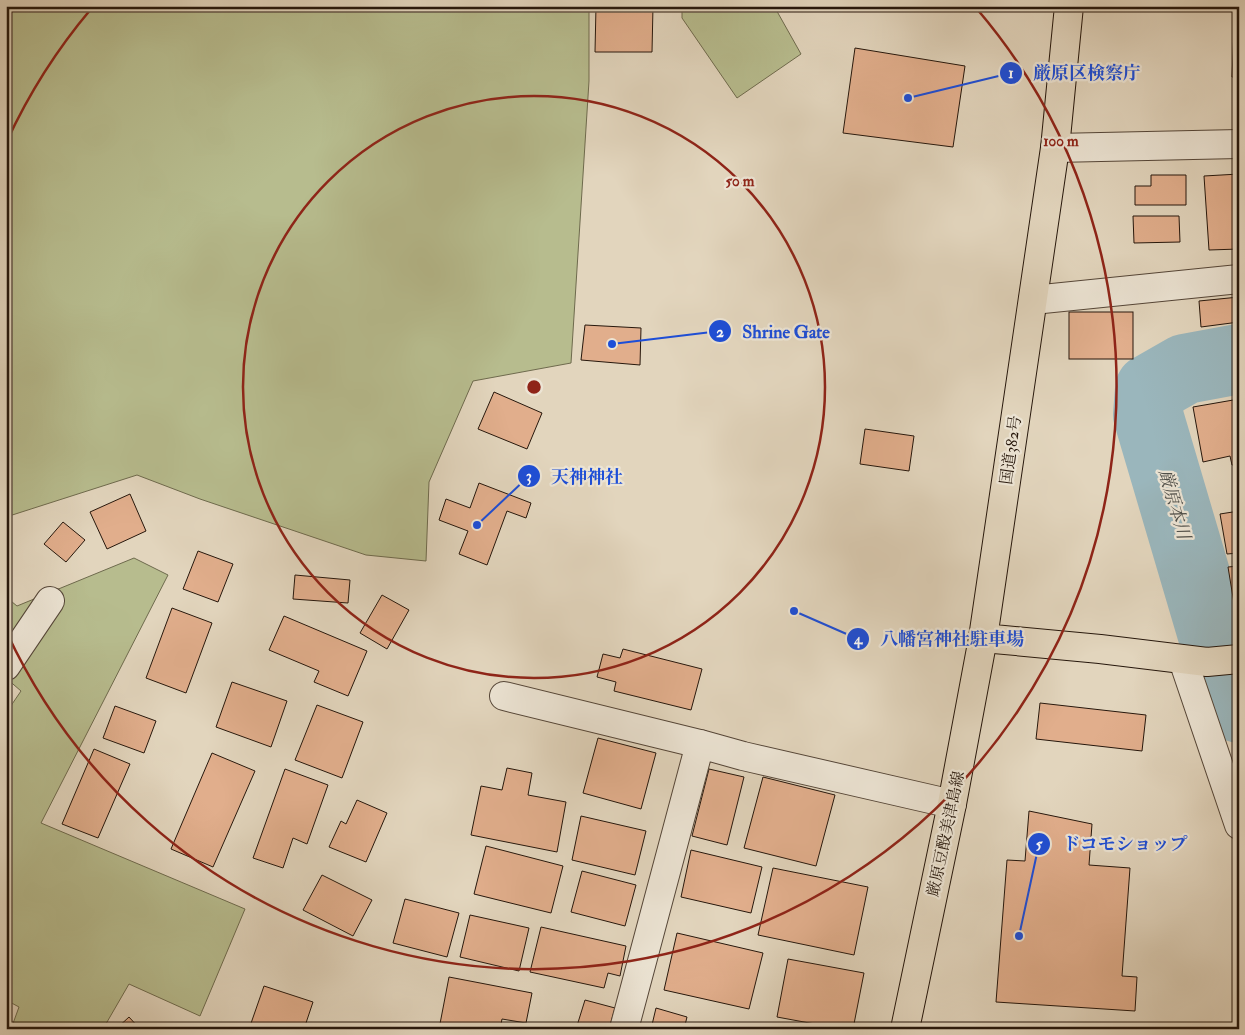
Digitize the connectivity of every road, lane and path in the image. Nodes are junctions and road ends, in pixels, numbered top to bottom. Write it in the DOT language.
graph roads {
  1 [pos="1069,6"];
  2 [pos="1239,144"];
  3 [pos="1055,148"];
  4 [pos="1239,279"];
  5 [pos="1033,300"];
  6 [pos="50,601"];
  7 [pos="984,638"];
  8 [pos="1239,659"];
  9 [pos="1195,661"];
  10 [pos="6,666"];
  11 [pos="504,696"];
  12 [pos="700,744"];
  13 [pos="952,804"];
  14 [pos="1239,825"];
  15 [pos="624,1029"];
  16 [pos="905,1029"];
  1 -- 3 [label="main road, 国道382号"];
  2 -- 3 [label="street"];
  3 -- 5 [label="main road, 国道382号"];
  4 -- 5 [label="street"];
  5 -- 7 [label="main road, 国道382号"];
  6 -- 10 [label="street"];
  7 -- 9 [label="main road"];
  7 -- 13 [label="main road, 厳原豆酘美津島線"];
  8 -- 9 [label="main road"];
  9 -- 14 [label="street"];
  11 -- 12 [label="street"];
  12 -- 13 [label="street"];
  12 -- 15 [label="street"];
  13 -- 16 [label="main road, 厳原豆酘美津島線"];
}
